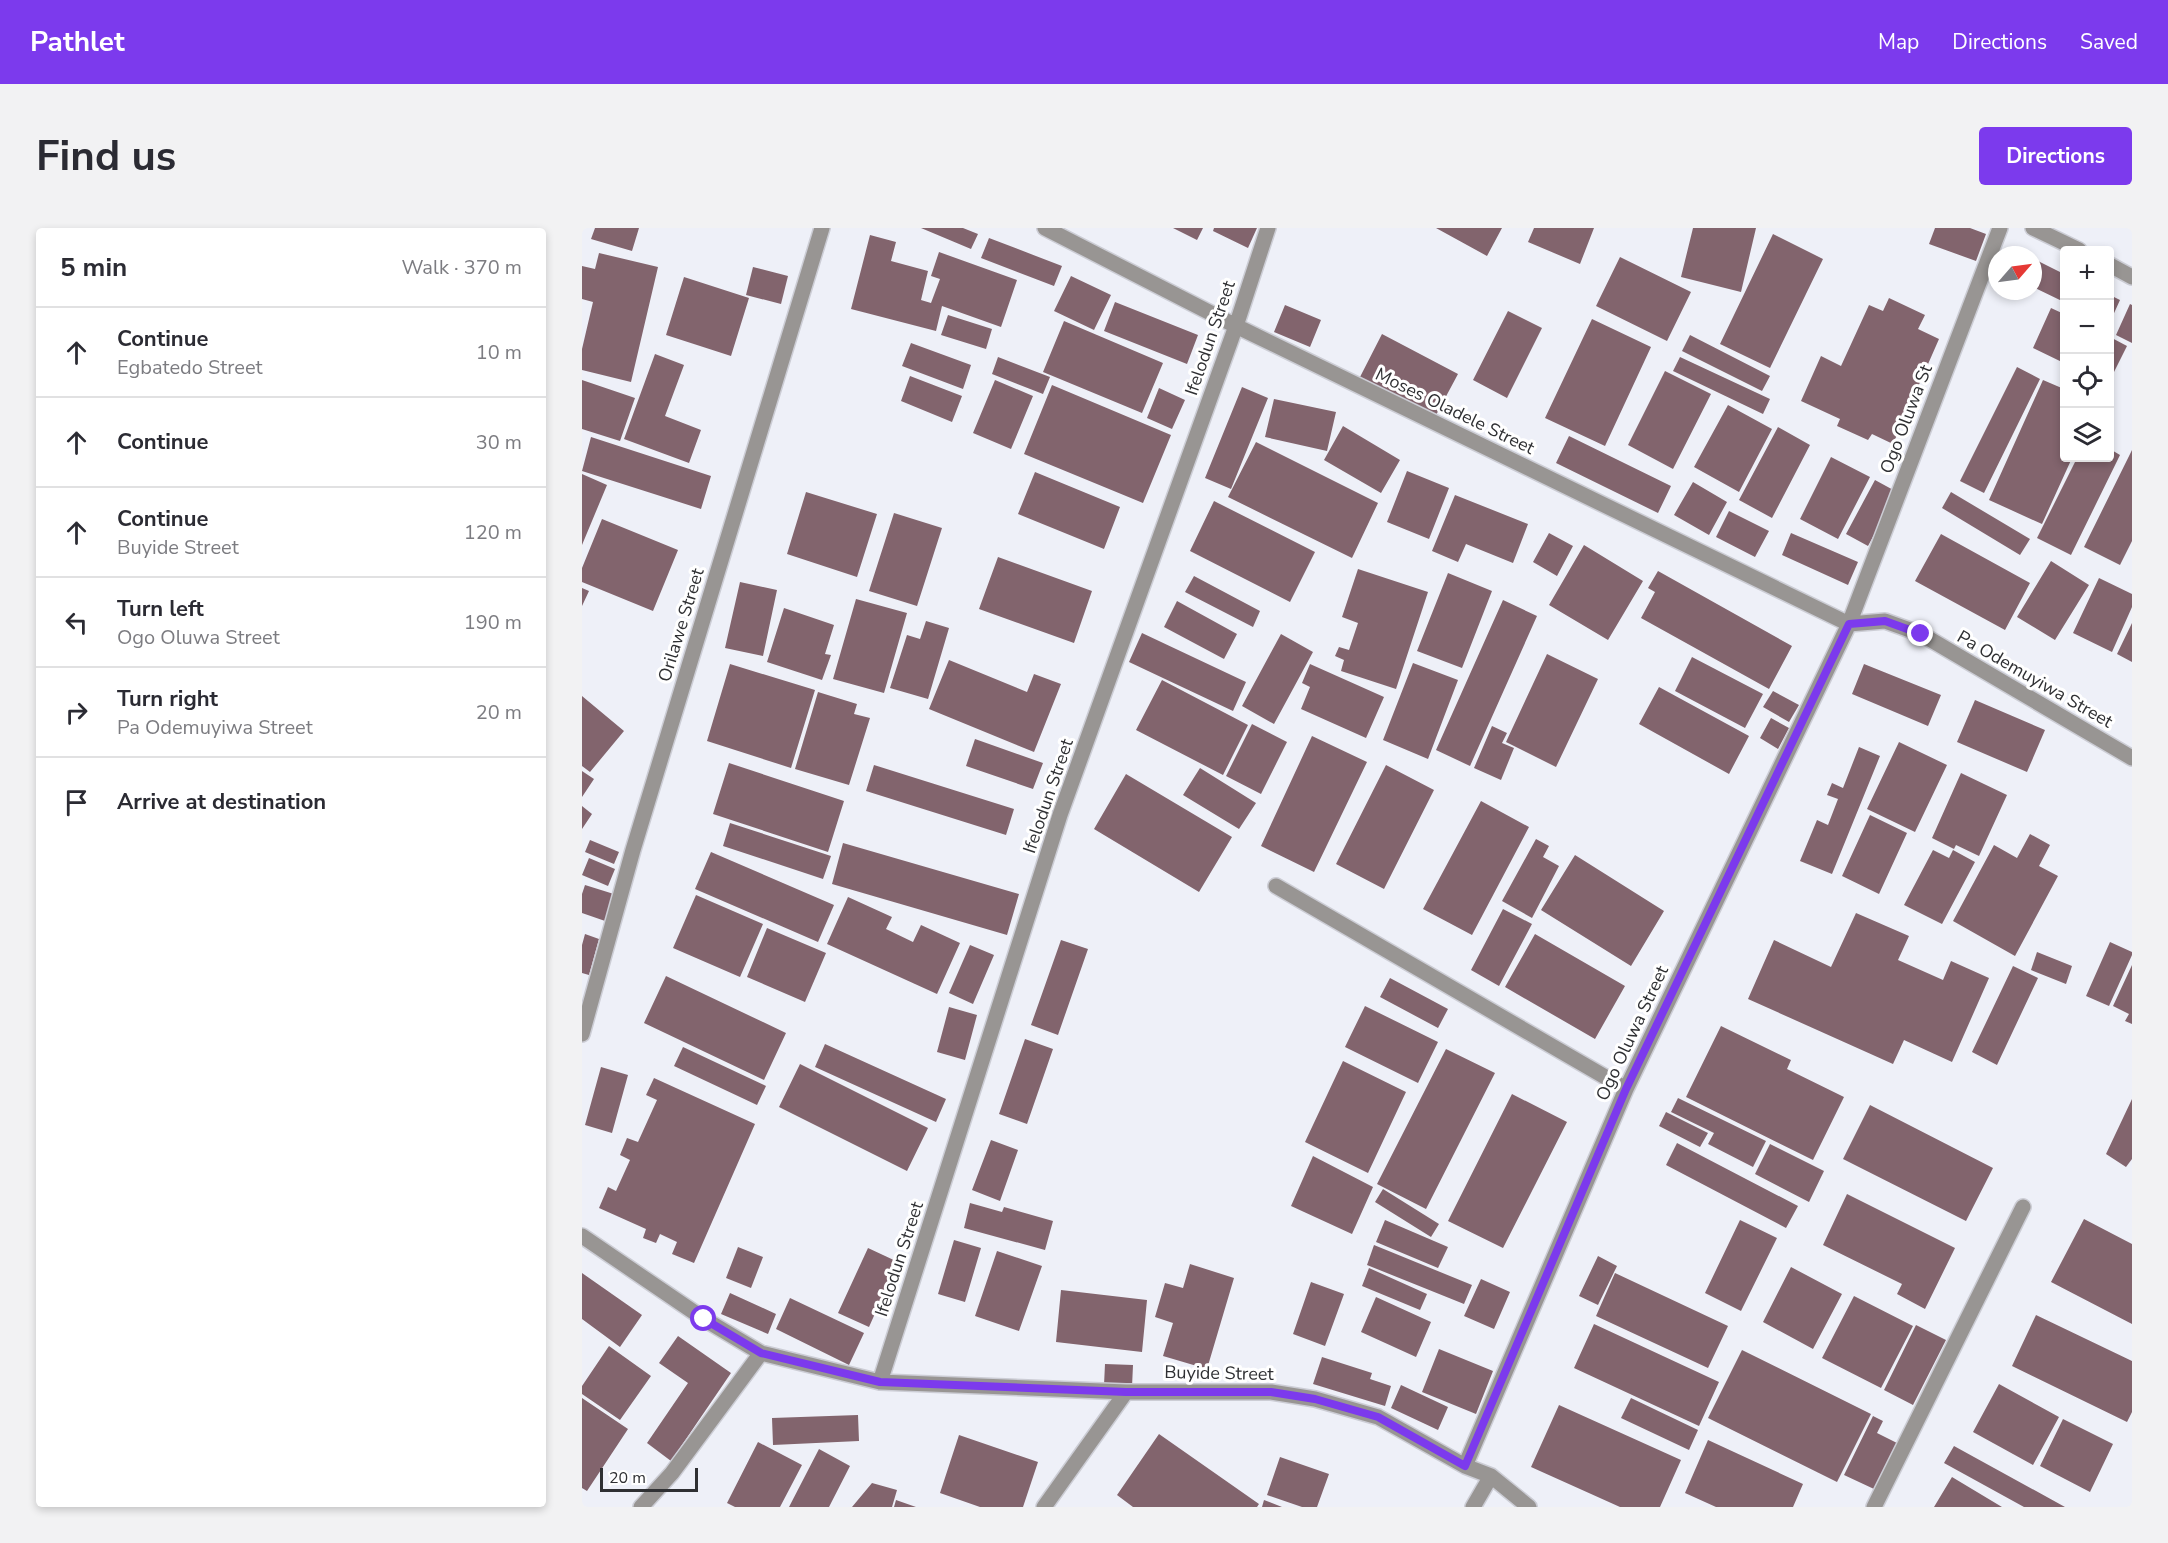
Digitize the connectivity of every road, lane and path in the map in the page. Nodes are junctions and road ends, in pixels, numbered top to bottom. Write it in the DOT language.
graph roads {
  1 [pos="822,228"];
  2 [pos="1045,228"];
  3 [pos="1268,228"];
  4 [pos="2000,228"];
  5 [pos="2033,228"];
  6 [pos="2071,246"];
  7 [pos="2114,268"];
  8 [pos="2132,277"];
  9 [pos="1236,327"];
  10 [pos="1849,624"];
  11 [pos="2132,758"];
  12 [pos="1276,886"];
  13 [pos="582,1034"];
  14 [pos="1626,1089"];
  15 [pos="2023,1207"];
  16 [pos="582,1236"];
  17 [pos="761,1353"];
  18 [pos="880,1382"];
  19 [pos="1126,1392"];
  20 [pos="1465,1466"];
  21 [pos="1491,1476"];
  22 [pos="641,1507"];
  23 [pos="1044,1507"];
  24 [pos="1473,1507"];
  25 [pos="1529,1507"];
  26 [pos="1874,1507"];
  1 -- 13 [label="street, Orilawe Street"];
  2 -- 9 [label="street, Moses Oladele Street"];
  3 -- 9 [label="street, Ifelodun Street"];
  4 -- 10 [label="street, Ogo Oluwa St"];
  5 -- 6 [label="street"];
  7 -- 8 [label="street"];
  9 -- 10 [label="street, Moses Oladele Street"];
  9 -- 18 [label="street, Ifelodun Street"];
  10 -- 11 [label="street, Pa Odemuyiwa Street"];
  10 -- 14 [label="street, Ogo Oluwa Street"];
  12 -- 14 [label="street"];
  14 -- 20 [label="street, Ogo Oluwa Street"];
  15 -- 26 [label="street"];
  16 -- 17 [label="street, Buyide Street"];
  17 -- 18 [label="street, Buyide Street"];
  17 -- 22 [label="street"];
  18 -- 19 [label="street, Buyide Street"];
  19 -- 20 [label="street, Buyide Street"];
  19 -- 23 [label="street"];
  20 -- 21 [label="street, Buyide Street"];
  21 -- 24 [label="street"];
  21 -- 25 [label="street, Buyide Street"];
}
